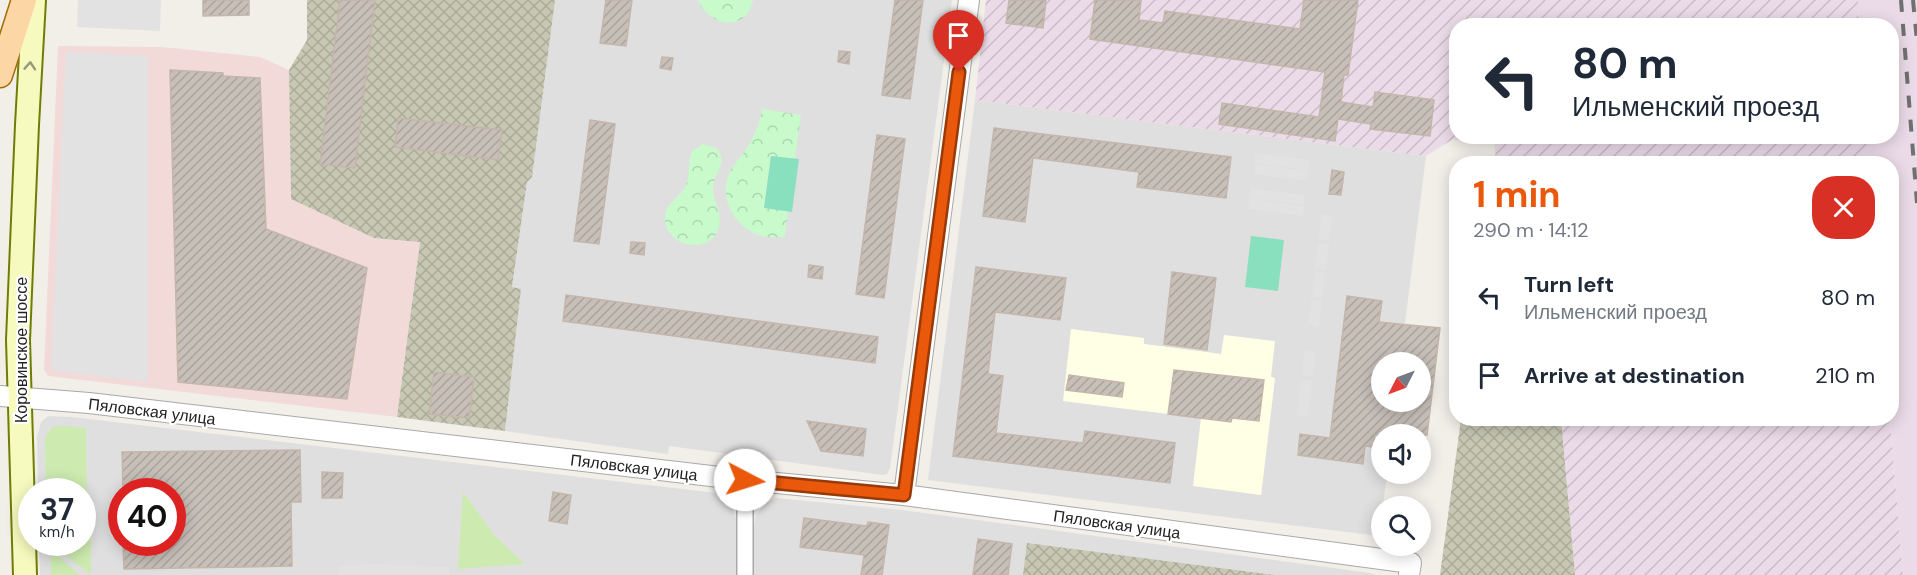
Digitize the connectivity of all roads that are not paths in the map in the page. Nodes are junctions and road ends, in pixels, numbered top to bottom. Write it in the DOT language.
graph roads {
  1 [pos="24,0"];
  2 [pos="34,0"];
  3 [pos="969,0"];
  4 [pos="2,65"];
  5 [pos="27,125"];
  6 [pos="9,396"];
  7 [pos="745,480"];
  8 [pos="904,495"];
  9 [pos="1410,569"];
  10 [pos="26,575"];
  11 [pos="745,575"];
  1 -- 4 [label="main road"];
  5 -- 2 [label="main road, Коровинское шоссе, one-way"];
  3 -- 8 [label="street"];
  4 -- 5 [label="main road, Коровинское шоссе"];
  5 -- 6 [label="main road, Коровинское шоссе"];
  6 -- 7 [label="street, Пяловская улица"];
  6 -- 10 [label="main road, Коровинское шоссе"];
  7 -- 8 [label="street, Пяловская улица"];
  7 -- 11 [label="street"];
  8 -- 9 [label="street, Пяловская улица"];
}
